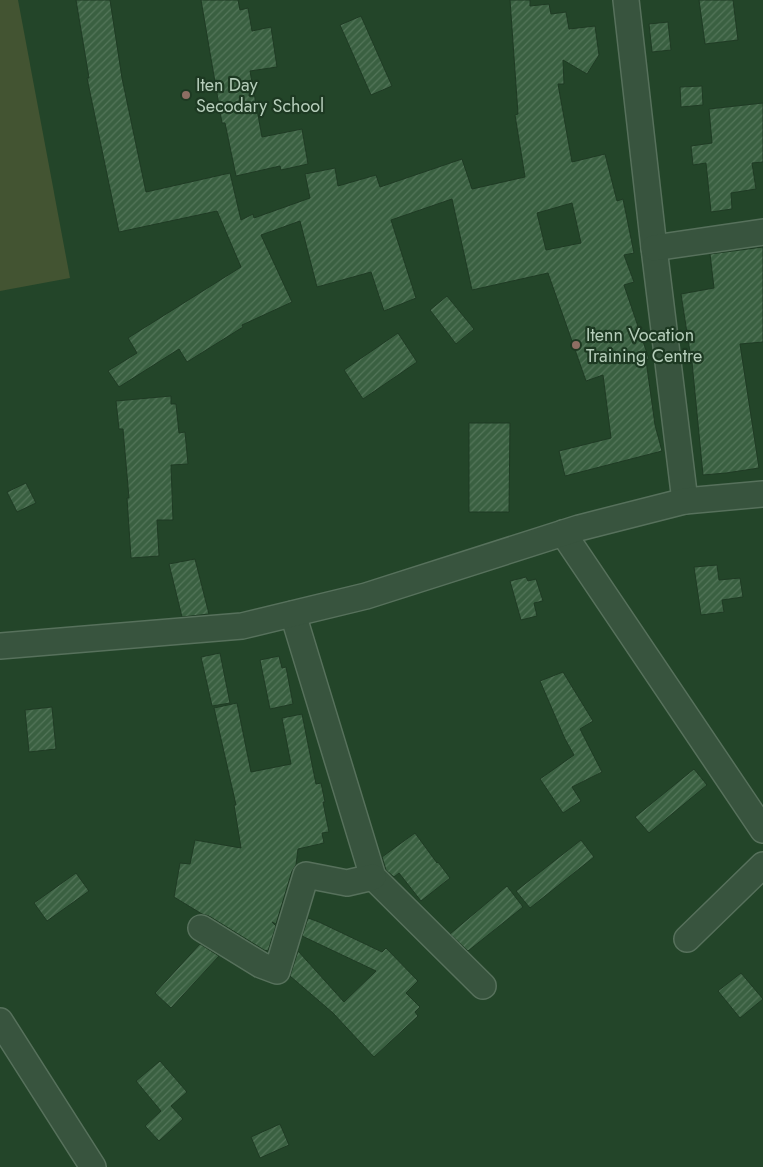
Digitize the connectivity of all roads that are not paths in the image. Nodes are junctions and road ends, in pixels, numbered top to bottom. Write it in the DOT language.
graph roads {
  1 [pos="626,0"];
  2 [pos="763,232"];
  3 [pos="654,248"];
  4 [pos="763,494"];
  5 [pos="685,501"];
  6 [pos="564,533"];
  7 [pos="293,614"];
  8 [pos="0,646"];
  9 [pos="763,830"];
  10 [pos="763,864"];
  11 [pos="374,877"];
  12 [pos="200,928"];
  13 [pos="687,939"];
  14 [pos="483,986"];
  15 [pos="0,1021"];
  16 [pos="93,1167"];
  1 -- 3 [label="street"];
  2 -- 3 [label="street"];
  3 -- 5 [label="street"];
  4 -- 5 [label="street"];
  5 -- 6 [label="street"];
  6 -- 7 [label="street"];
  6 -- 9 [label="street"];
  7 -- 8 [label="street"];
  7 -- 11 [label="street"];
  10 -- 13 [label="street"];
  11 -- 12 [label="street"];
  11 -- 14 [label="street"];
  15 -- 16 [label="street"];
}
